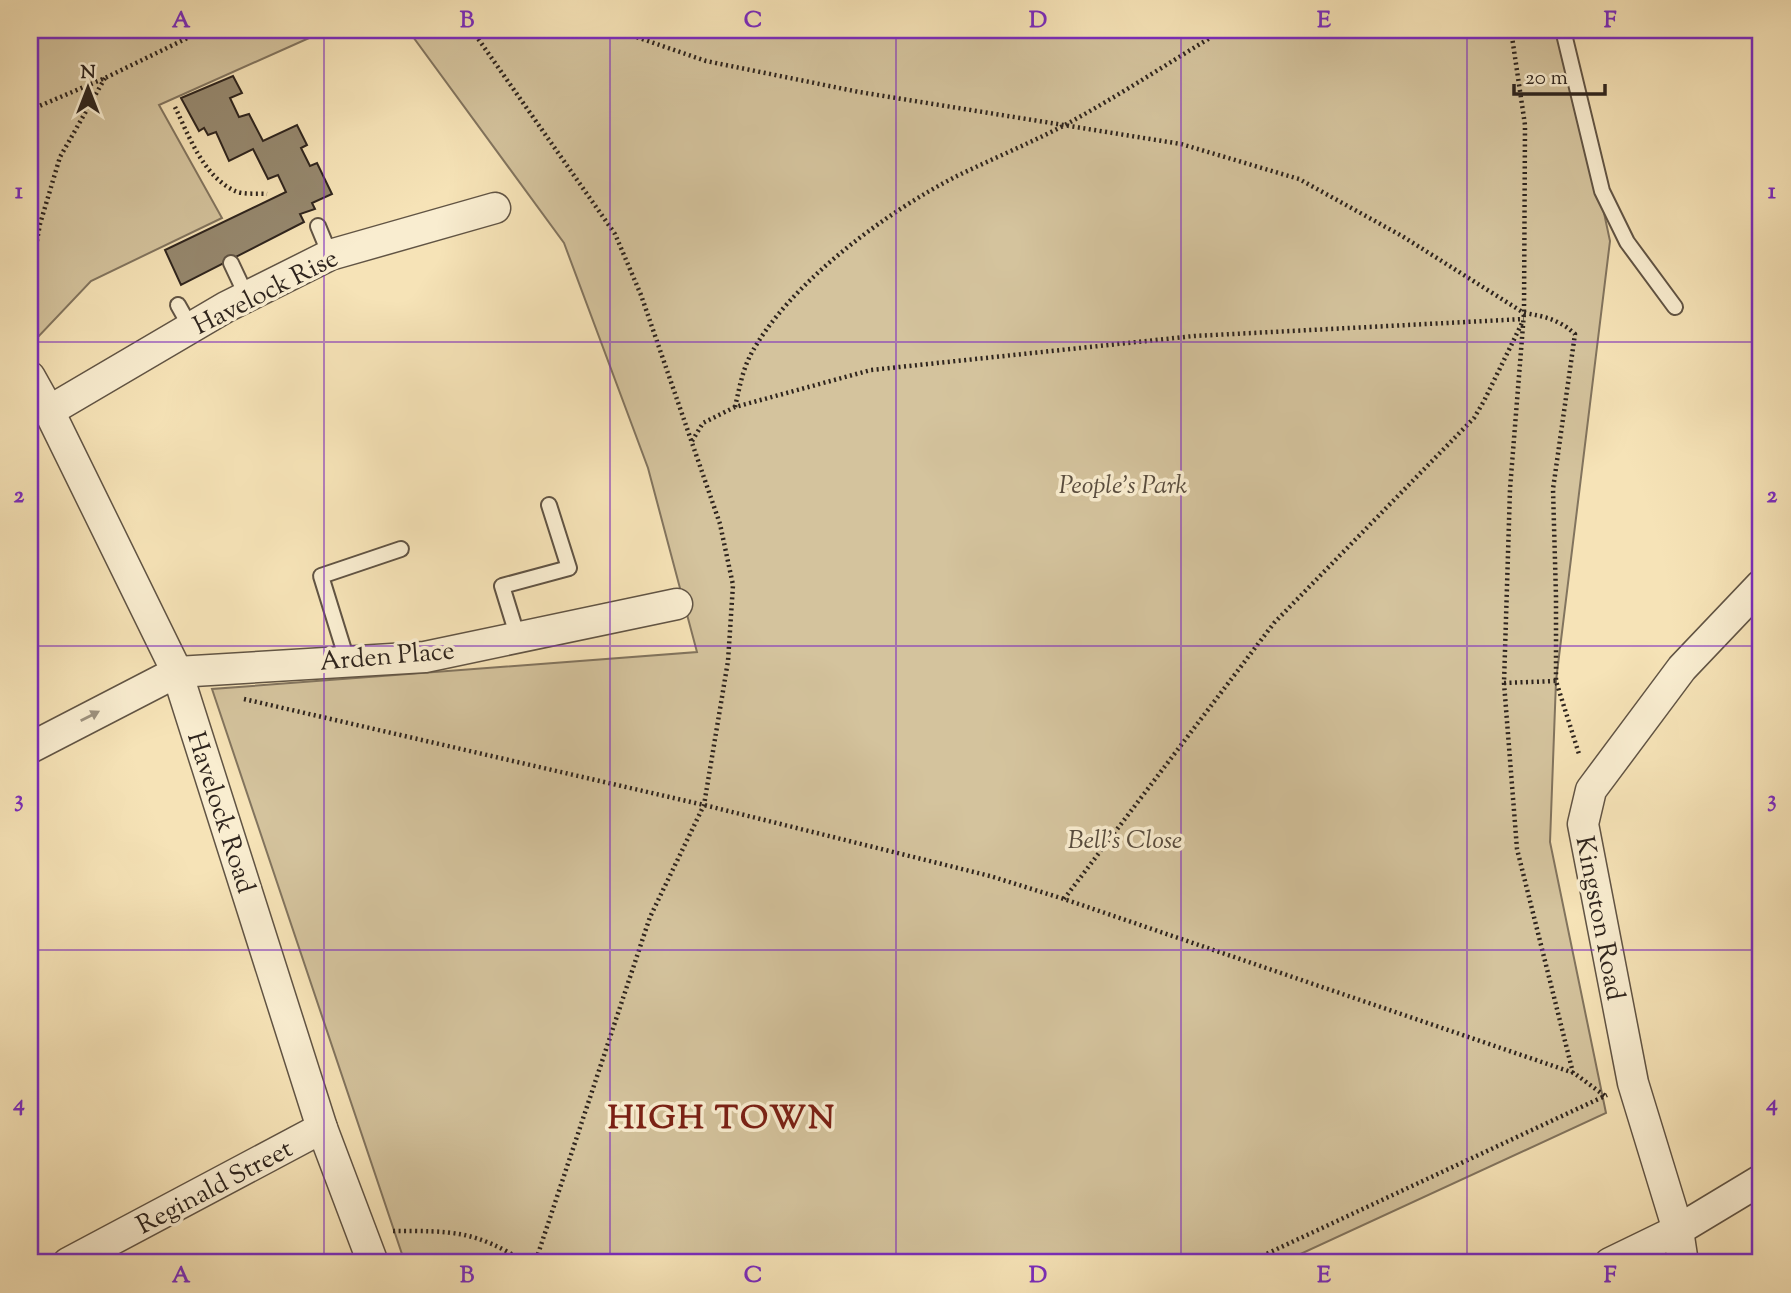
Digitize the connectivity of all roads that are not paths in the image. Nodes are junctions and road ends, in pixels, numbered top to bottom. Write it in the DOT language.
graph roads {
  1 [pos="1563,30"];
  2 [pos="495,208"];
  3 [pos="318,226"];
  4 [pos="330,255"];
  5 [pos="231,263"];
  6 [pos="247,296"];
  7 [pos="1675,307"];
  8 [pos="30,377"];
  9 [pos="49,411"];
  10 [pos="549,505"];
  11 [pos="401,549"];
  12 [pos="1761,585"];
  13 [pos="677,604"];
  14 [pos="518,638"];
  15 [pos="347,660"];
  16 [pos="177,672"];
  17 [pos="30,748"];
  18 [pos="322,1128"];
  19 [pos="1761,1180"];
  20 [pos="1678,1230"];
  21 [pos="68,1263"];
  22 [pos="373,1263"];
  23 [pos="1609,1263"];
  24 [pos="1683,1263"];
  1 -- 7 [label="lane"];
  2 -- 4 [label="street, Havelock Rise"];
  3 -- 4 [label="lane"];
  4 -- 6 [label="street, Havelock Rise"];
  5 -- 6 [label="lane"];
  6 -- 9 [label="street, Havelock Rise"];
  8 -- 9 [label="street, Havelock Road"];
  9 -- 16 [label="street, Havelock Road"];
  10 -- 14 [label="lane"];
  11 -- 15 [label="lane"];
  12 -- 20 [label="street, Kingston Road"];
  13 -- 14 [label="street, Arden Place"];
  14 -- 15 [label="street, Arden Place"];
  15 -- 16 [label="street, Arden Place"];
  17 -- 16 [label="street, one-way"];
  16 -- 18 [label="street, Havelock Road"];
  18 -- 21 [label="street, Reginald Street"];
  18 -- 22 [label="street, Havelock Road"];
  19 -- 20 [label="street"];
  20 -- 23 [label="street"];
  20 -- 24 [label="street, Kingston Road"];
}
